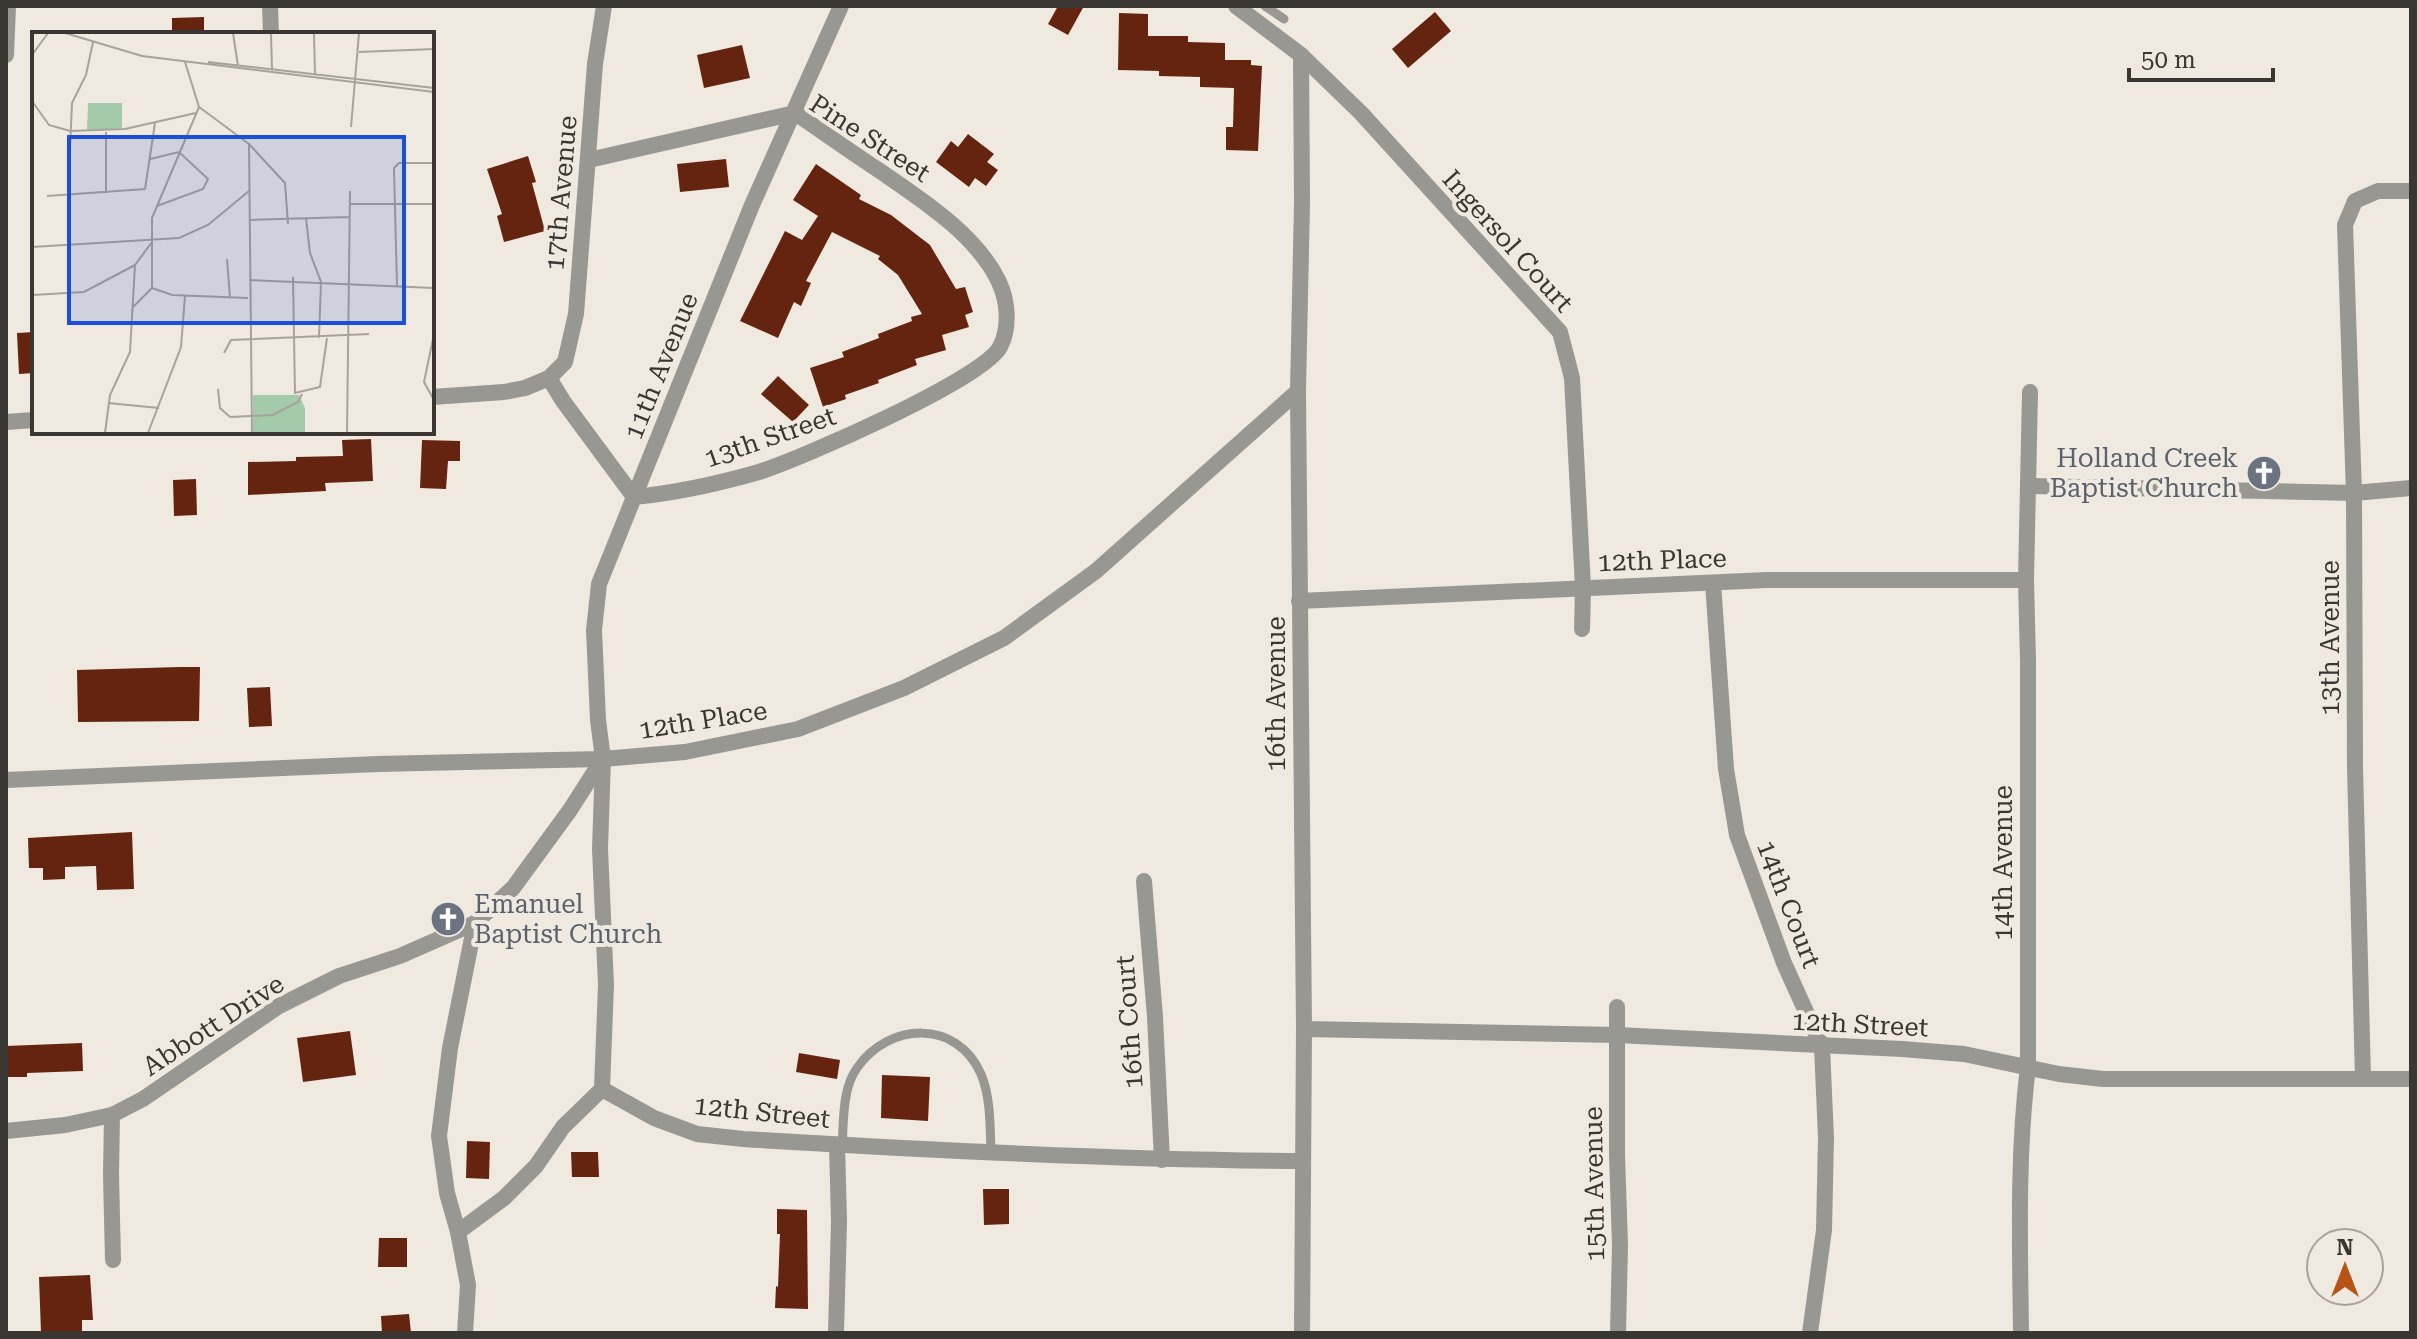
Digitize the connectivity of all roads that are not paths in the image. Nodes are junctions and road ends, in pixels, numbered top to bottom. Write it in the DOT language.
graph roads {
  1 [pos="8,6"];
  2 [pos="270,6"];
  3 [pos="604,6"];
  4 [pos="841,6"];
  5 [pos="1236,6"];
  6 [pos="1265,6"];
  7 [pos="1284,19"];
  8 [pos="271,32"];
  9 [pos="6,55"];
  10 [pos="1301,55"];
  11 [pos="795,113"];
  12 [pos="589,160"];
  13 [pos="2411,191"];
  14 [pos="1006,328"];
  15 [pos="549,378"];
  16 [pos="1298,391"];
  17 [pos="2030,392"];
  18 [pos="434,397"];
  19 [pos="32,420"];
  20 [pos="6,422"];
  21 [pos="2029,486"];
  22 [pos="2411,488"];
  23 [pos="2354,493"];
  24 [pos="634,497"];
  25 [pos="2026,580"];
  26 [pos="1713,583"];
  27 [pos="1583,587"];
  28 [pos="1299,601"];
  29 [pos="1582,629"];
  30 [pos="603,759"];
  31 [pos="6,780"];
  32 [pos="1144,881"];
  33 [pos="475,923"];
  34 [pos="1617,1007"];
  35 [pos="1304,1029"];
  36 [pos="1617,1035"];
  37 [pos="1822,1047"];
  38 [pos="2028,1067"];
  39 [pos="2363,1078"];
  40 [pos="2411,1079"];
  41 [pos="602,1089"];
  42 [pos="112,1115"];
  43 [pos="6,1131"];
  44 [pos="840,1145"];
  45 [pos="991,1153"];
  46 [pos="1162,1160"];
  47 [pos="1302,1161"];
  48 [pos="458,1232"];
  49 [pos="113,1260"];
  50 [pos="465,1333"];
  51 [pos="836,1333"];
  52 [pos="1302,1333"];
  53 [pos="1618,1333"];
  54 [pos="1810,1333"];
  55 [pos="2021,1333"];
  1 -- 9 [label="street"];
  2 -- 8 [label="street"];
  3 -- 12 [label="street, 17th Avenue"];
  4 -- 11 [label="street, 11th Avenue"];
  5 -- 10 [label="street, Ingersol Court"];
  6 -- 7 [label="lane"];
  10 -- 16 [label="street, 16th Avenue"];
  10 -- 27 [label="street, Ingersol Court"];
  11 -- 12 [label="street, Pine Street"];
  11 -- 14 [label="street, Pine Street"];
  11 -- 24 [label="street, 11th Avenue"];
  12 -- 15 [label="street, 17th Avenue"];
  13 -- 23 [label="street, 13th Avenue"];
  14 -- 24 [label="street, 13th Street"];
  15 -- 18 [label="street"];
  15 -- 24 [label="street"];
  16 -- 28 [label="street, 16th Avenue"];
  16 -- 30 [label="street, 12th Place"];
  17 -- 21 [label="street, 14th Avenue"];
  19 -- 20 [label="street"];
  21 -- 23 [label="street"];
  21 -- 25 [label="street, 14th Avenue"];
  22 -- 23 [label="street"];
  23 -- 39 [label="street, 13th Avenue"];
  24 -- 30 [label="street, 11th Avenue"];
  25 -- 26 [label="street, 12th Place"];
  25 -- 38 [label="street, 14th Avenue"];
  26 -- 27 [label="street, 12th Place"];
  26 -- 37 [label="street, 14th Court"];
  27 -- 28 [label="street, 12th Place"];
  27 -- 29 [label="street"];
  28 -- 35 [label="street, 16th Avenue"];
  30 -- 31 [label="street, 12th Place"];
  30 -- 33 [label="street, Abbott Drive"];
  30 -- 41 [label="street"];
  32 -- 46 [label="street, 16th Court"];
  33 -- 42 [label="street, Abbott Drive"];
  33 -- 48 [label="street"];
  34 -- 36 [label="street"];
  35 -- 36 [label="street, 12th Street"];
  35 -- 47 [label="street, 16th Avenue"];
  36 -- 37 [label="street, 12th Street"];
  36 -- 53 [label="street, 15th Avenue"];
  37 -- 38 [label="street, 12th Street"];
  37 -- 54 [label="street, 14th Court"];
  38 -- 39 [label="street, 12th Street"];
  38 -- 55 [label="street, 14th Avenue"];
  39 -- 40 [label="street, 12th Street"];
  41 -- 44 [label="street, 12th Street"];
  41 -- 48 [label="street"];
  42 -- 43 [label="street"];
  42 -- 49 [label="street"];
  44 -- 45 [label="street, 12th Street"];
  44 -- 45 [label="lane, 12th Street"];
  44 -- 51 [label="street"];
  45 -- 46 [label="street, 12th Street"];
  46 -- 47 [label="street, 12th Street"];
  47 -- 52 [label="street, 16th Avenue"];
  48 -- 50 [label="street"];
}
